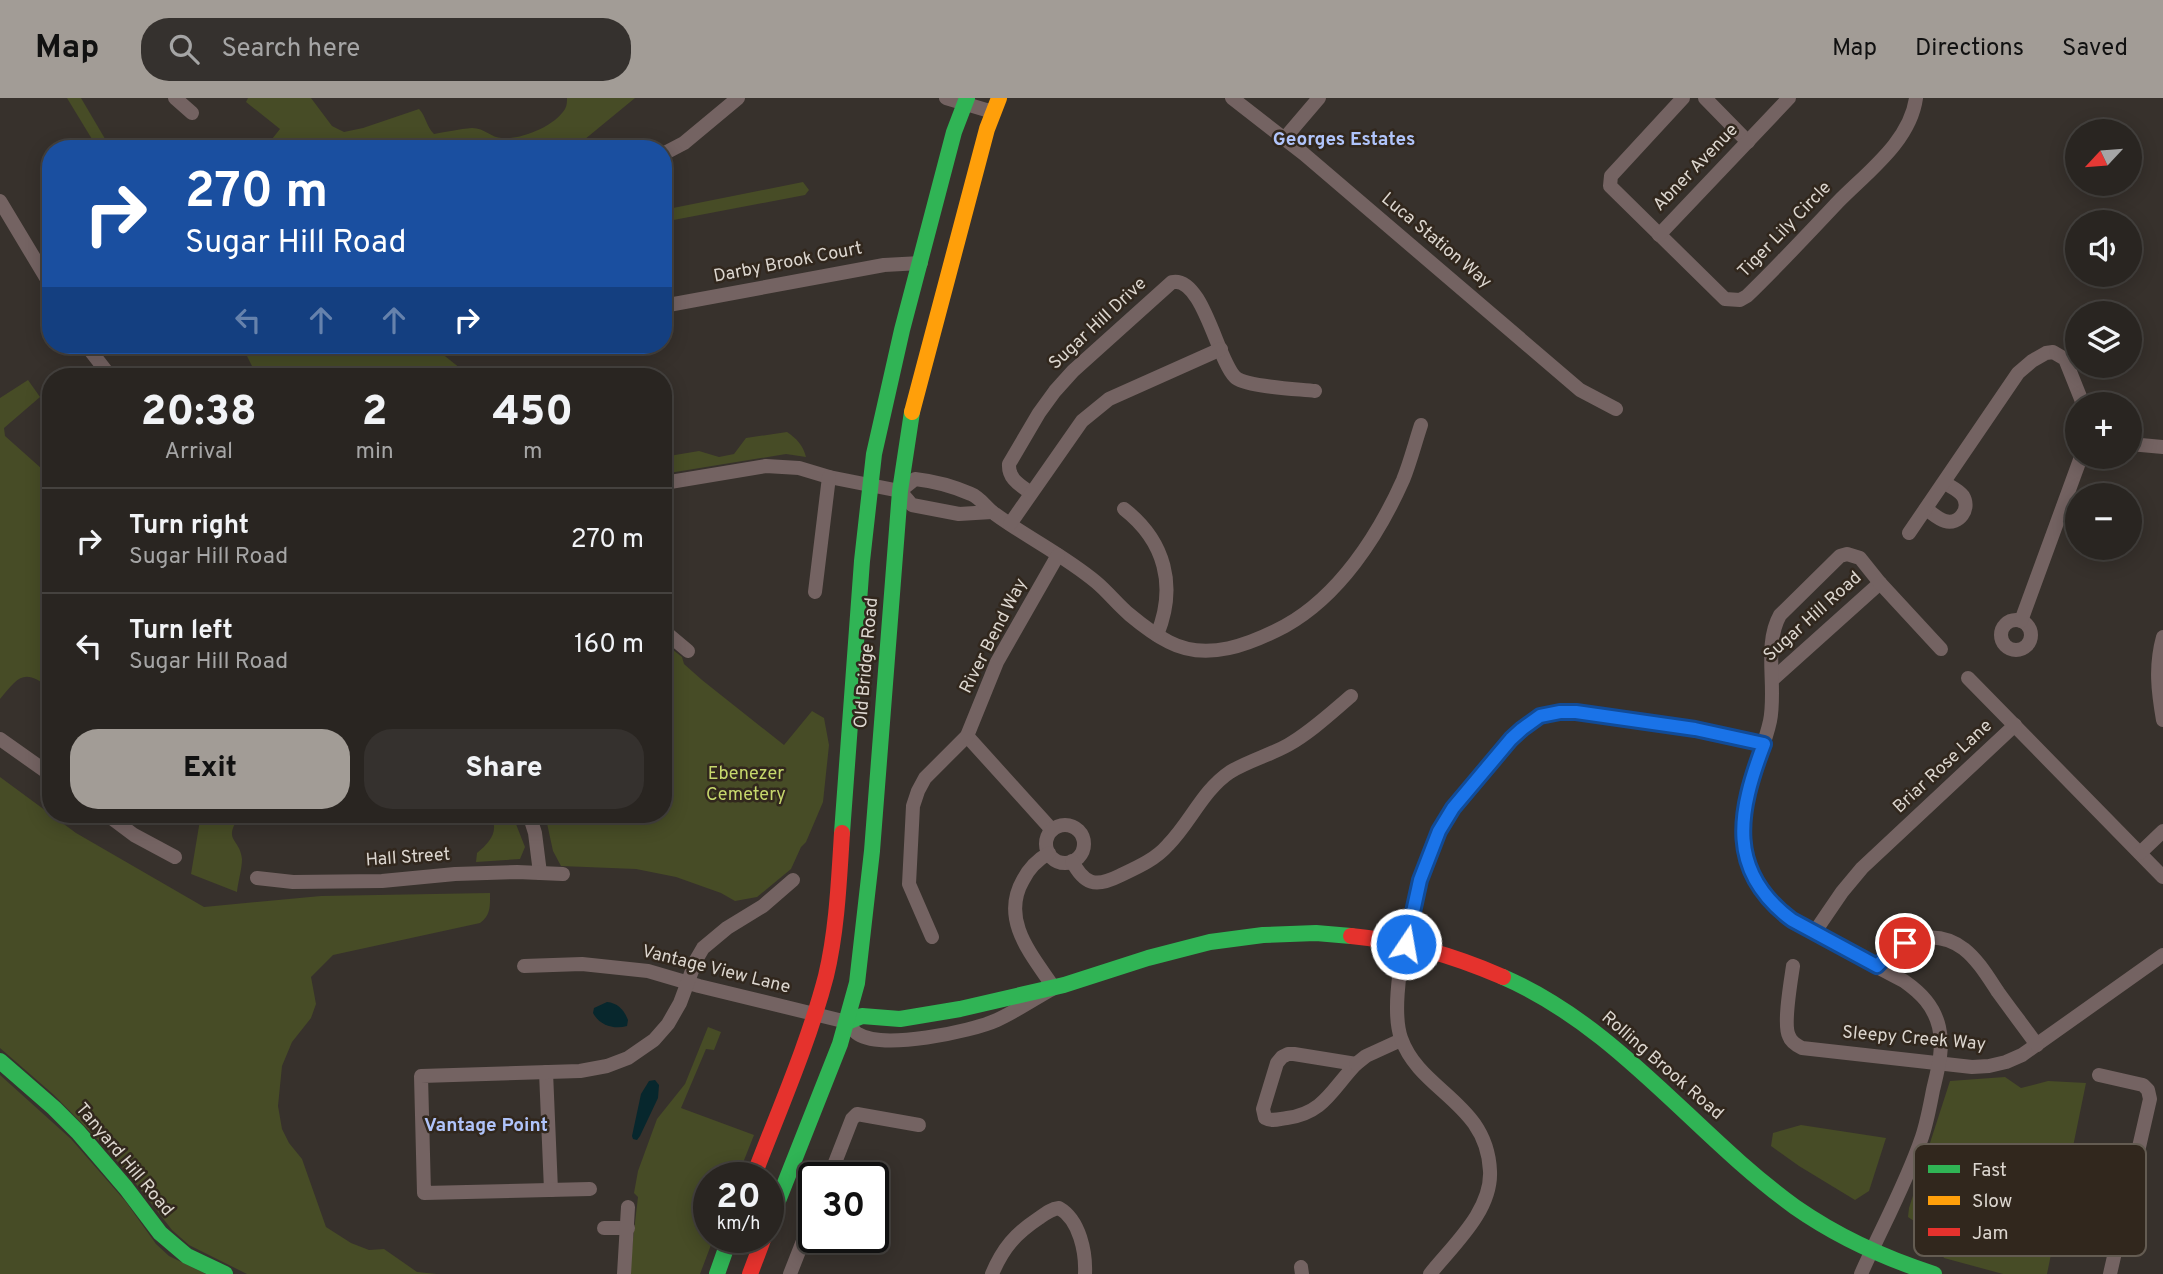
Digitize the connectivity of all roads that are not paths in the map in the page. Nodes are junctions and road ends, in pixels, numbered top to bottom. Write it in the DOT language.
graph roads {
  1 [pos="175,98"];
  2 [pos="738,98"];
  3 [pos="946,98"];
  4 [pos="1232,98"];
  5 [pos="1318,98"];
  6 [pos="1683,98"];
  7 [pos="1704,98"];
  8 [pos="1789,98"];
  9 [pos="1916,98"];
  10 [pos="966,101"];
  11 [pos="996,105"];
  12 [pos="192,113"];
  13 [pos="1284,139"];
  14 [pos="1748,142"];
  15 [pos="672,149"];
  16 [pos="0,201"];
  17 [pos="1659,235"];
  18 [pos="921,263"];
  19 [pos="42,271"];
  20 [pos="672,304"];
  21 [pos="1221,349"];
  22 [pos="93,354"];
  23 [pos="104,368"];
  24 [pos="1315,391"];
  25 [pos="2078,392"];
  26 [pos="1616,409"];
  27 [pos="1421,425"];
  28 [pos="2142,445"];
  29 [pos="2163,447"];
  30 [pos="2077,469"];
  31 [pos="829,477"];
  32 [pos="672,482"];
  33 [pos="1945,483"];
  34 [pos="871,486"];
  35 [pos="900,491"];
  36 [pos="1031,494"];
  37 [pos="1124,509"];
  38 [pos="1926,509"];
  39 [pos="992,512"];
  40 [pos="1010,524"];
  41 [pos="1909,533"];
  42 [pos="1058,555"];
  43 [pos="1880,583"];
  44 [pos="815,592"];
  45 [pos="2021,621"];
  46 [pos="1157,635"];
  47 [pos="2163,637"];
  48 [pos="672,638"];
  49 [pos="1941,649"];
  50 [pos="688,651"];
  51 [pos="1968,678"];
  52 [pos="1773,679"];
  53 [pos="1351,696"];
  54 [pos="2161,699"];
  55 [pos="2163,720"];
  56 [pos="2015,725"];
  57 [pos="967,736"];
  58 [pos="0,739"];
  59 [pos="1764,744"];
  60 [pos="42,769"];
  61 [pos="118,823"];
  62 [pos="532,823"];
  63 [pos="1052,830"];
  64 [pos="2163,831"];
  65 [pos="1049,853"];
  66 [pos="2140,853"];
  67 [pos="175,857"];
  68 [pos="1072,861"];
  69 [pos="540,873"];
  70 [pos="563,874"];
  71 [pos="2163,877"];
  72 [pos="257,878"];
  73 [pos="793,880"];
  74 [pos="1814,933"];
  75 [pos="932,937"];
  76 [pos="1406,944"];
  77 [pos="2163,955"];
  78 [pos="1793,965"];
  79 [pos="524,966"];
  80 [pos="1877,966"];
  81 [pos="688,983"];
  82 [pos="1054,988"];
  83 [pos="815,1013"];
  84 [pos="847,1022"];
  85 [pos="1402,1040"];
  86 [pos="2037,1045"];
  87 [pos="0,1061"];
  88 [pos="1356,1064"];
  89 [pos="1940,1064"];
  90 [pos="546,1072"];
  91 [pos="2099,1075"];
  92 [pos="919,1125"];
  93 [pos="1919,1144"];
  94 [pos="2140,1144"];
  95 [pos="1914,1158"];
  96 [pos="759,1162"];
  97 [pos="835,1162"];
  98 [pos="784,1186"];
  99 [pos="590,1189"];
  100 [pos="551,1190"];
  101 [pos="628,1207"];
  102 [pos="604,1228"];
  103 [pos="628,1228"];
  104 [pos="1871,1251"];
  105 [pos="724,1253"];
  106 [pos="758,1253"];
  107 [pos="798,1253"];
  108 [pos="2114,1256"];
  109 [pos="225,1274"];
  110 [pos="624,1274"];
  111 [pos="717,1274"];
  112 [pos="750,1274"];
  113 [pos="790,1274"];
  114 [pos="992,1274"];
  115 [pos="1085,1274"];
  116 [pos="1430,1274"];
  117 [pos="1861,1274"];
  118 [pos="1934,1274"];
  119 [pos="2110,1274"];
  1 -- 12 [label="street"];
  2 -- 15 [label="street"];
  3 -- 10 [label="street"];
  4 -- 13 [label="street, Luca Station Way"];
  5 -- 13 [label="street"];
  6 -- 17 [label="street, Tiger Lily Circle"];
  7 -- 14 [label="street"];
  8 -- 14 [label="street, Abner Avenue"];
  9 -- 17 [label="street, Tiger Lily Circle"];
  10 -- 11 [label="street"];
  10 -- 18 [label="main road, Old Bridge Road"];
  11 -- 35 [label="main road, Old Bridge Road"];
  13 -- 26 [label="street, Luca Station Way"];
  14 -- 17 [label="street, Abner Avenue"];
  16 -- 19 [label="street"];
  18 -- 20 [label="street, Darby Brook Court"];
  18 -- 34 [label="main road, Old Bridge Road"];
  21 -- 24 [label="street, Sugar Hill Drive"];
  21 -- 36 [label="street"];
  21 -- 36 [label="street, Sugar Hill Drive"];
  22 -- 23 [label="street"];
  25 -- 33 [label="street"];
  27 -- 46 [label="street"];
  28 -- 29 [label="street"];
  30 -- 45 [label="street"];
  31 -- 32 [label="street"];
  31 -- 34 [label="street"];
  31 -- 44 [label="street"];
  33 -- 38 [label="street"];
  33 -- 38 [label="street"];
  34 -- 35 [label="street"];
  34 -- 83 [label="main road, Old Bridge Road"];
  35 -- 39 [label="street"];
  35 -- 39 [label="street"];
  35 -- 84 [label="main road, Old Bridge Road"];
  36 -- 40 [label="street"];
  37 -- 46 [label="street"];
  38 -- 41 [label="street"];
  39 -- 40 [label="street"];
  40 -- 42 [label="street"];
  42 -- 46 [label="street"];
  42 -- 57 [label="street, River Bend Way"];
  43 -- 49 [label="street, Sugar Hill Road"];
  43 -- 52 [label="street, Sugar Hill Road"];
  43 -- 52 [label="street, Sugar Hill Road"];
  47 -- 54 [label="street"];
  48 -- 50 [label="street"];
  51 -- 56 [label="street"];
  52 -- 59 [label="street, Sugar Hill Road"];
  53 -- 68 [label="street"];
  54 -- 55 [label="street"];
  56 -- 66 [label="street, Briar Rose Lane"];
  56 -- 74 [label="street, Briar Rose Lane"];
  57 -- 63 [label="street"];
  57 -- 75 [label="street"];
  58 -- 60 [label="street"];
  59 -- 74 [label="street, Sugar Hill Road"];
  59 -- 76 [label="street"];
  61 -- 67 [label="street"];
  62 -- 69 [label="street"];
  63 -- 65 [label="street"];
  63 -- 68 [label="street"];
  64 -- 66 [label="street"];
  65 -- 68 [label="street"];
  65 -- 82 [label="street"];
  66 -- 71 [label="street, Briar Rose Lane"];
  69 -- 70 [label="street, Hall Street"];
  69 -- 72 [label="street, Hall Street"];
  73 -- 81 [label="street"];
  74 -- 80 [label="street, Sugar Hill Road"];
  76 -- 82 [label="main road, Rolling Brook Road"];
  76 -- 85 [label="street"];
  76 -- 104 [label="main road, Rolling Brook Road"];
  77 -- 86 [label="street, Sleepy Creek Way"];
  78 -- 89 [label="street, Sleepy Creek Way"];
  79 -- 81 [label="street, Vantage View Lane"];
  80 -- 86 [label="street"];
  80 -- 89 [label="street, Sugar Hill Road"];
  81 -- 83 [label="street, Vantage View Lane"];
  81 -- 90 [label="street"];
  82 -- 84 [label="main road, Rolling Brook Road"];
  82 -- 84 [label="street, Rolling Brook Road"];
  83 -- 84 [label="street, Rolling Brook Road"];
  83 -- 96 [label="main road, Old Bridge Road"];
  84 -- 98 [label="main road, Old Bridge Road"];
  85 -- 88 [label="street"];
  85 -- 116 [label="street"];
  86 -- 89 [label="street, Sleepy Creek Way"];
  87 -- 109 [label="main road, Tanyard Hill Road"];
  88 -- 88 [label="street"];
  89 -- 93 [label="street"];
  90 -- 100 [label="street"];
  90 -- 100 [label="street"];
  91 -- 94 [label="street"];
  92 -- 97 [label="street"];
  95 -- 104 [label="street"];
  99 -- 100 [label="street"];
  101 -- 103 [label="street"];
  102 -- 103 [label="street"];
  103 -- 110 [label="street"];
  104 -- 117 [label="street"];
  104 -- 118 [label="main road, Rolling Brook Road"];
  105 -- 111 [label="main road"];
  106 -- 112 [label="main road"];
  107 -- 113 [label="street"];
  108 -- 119 [label="street"];
  114 -- 115 [label="street"];
}
